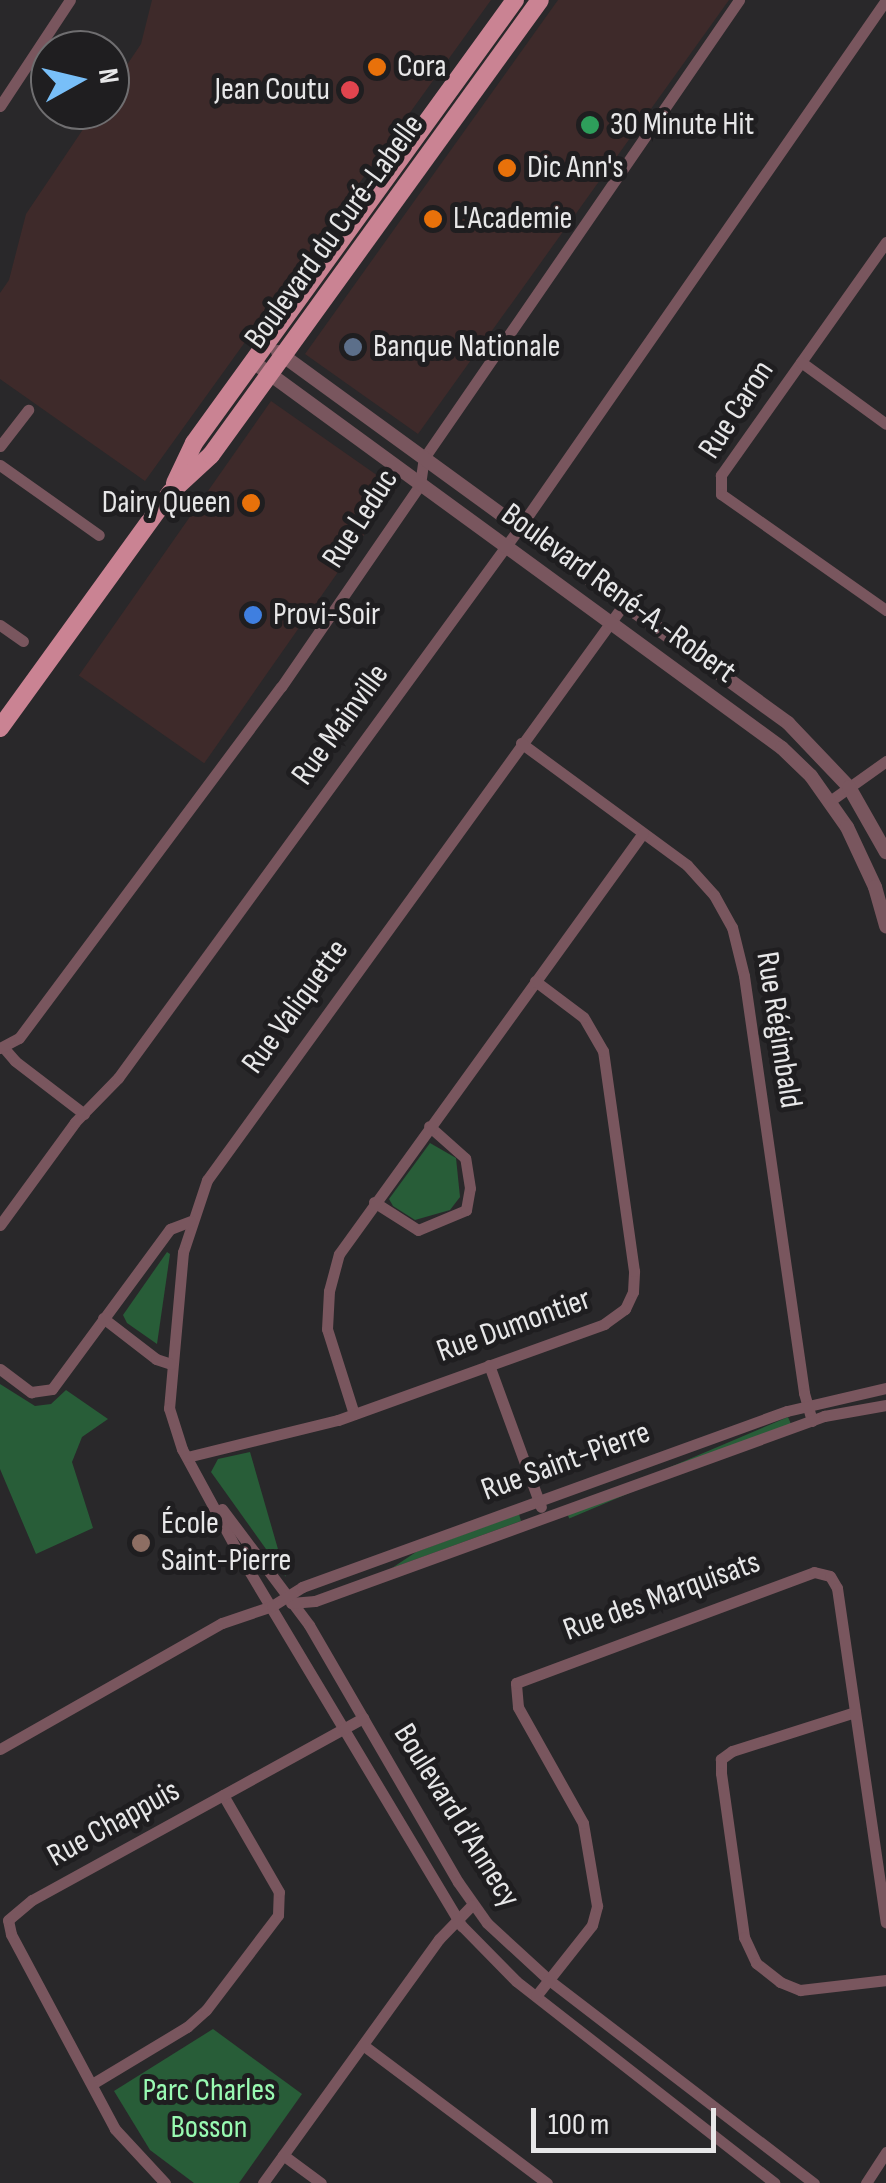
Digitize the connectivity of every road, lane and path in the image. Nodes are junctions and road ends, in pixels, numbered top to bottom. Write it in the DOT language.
graph roads {
  1 [pos="70,0"];
  2 [pos="515,0"];
  3 [pos="540,0"];
  4 [pos="739,0"];
  5 [pos="886,0"];
  6 [pos="0,106"];
  7 [pos="886,244"];
  8 [pos="266,343"];
  9 [pos="283,356"];
  10 [pos="252,361"];
  11 [pos="802,362"];
  12 [pos="270,374"];
  13 [pos="28,410"];
  14 [pos="886,424"];
  15 [pos="0,446"];
  16 [pos="424,458"];
  17 [pos="0,465"];
  18 [pos="420,485"];
  19 [pos="171,492"];
  20 [pos="520,528"];
  21 [pos="99,535"];
  22 [pos="505,546"];
  23 [pos="624,604"];
  24 [pos="886,610"];
  25 [pos="610,622"];
  26 [pos="0,625"];
  27 [pos="23,641"];
  28 [pos="0,728"];
  29 [pos="522,744"];
  30 [pos="886,762"];
  31 [pos="849,787"];
  32 [pos="830,800"];
  33 [pos="643,833"];
  34 [pos="886,852"];
  35 [pos="886,926"];
  36 [pos="535,980"];
  37 [pos="2,1047"];
  38 [pos="84,1114"];
  39 [pos="429,1126"];
  40 [pos="374,1202"];
  41 [pos="190,1221"];
  42 [pos="0,1226"];
  43 [pos="104,1318"];
  44 [pos="172,1364"];
  45 [pos="489,1365"];
  46 [pos="0,1370"];
  47 [pos="886,1388"];
  48 [pos="806,1405"];
  49 [pos="886,1405"];
  50 [pos="354,1414"];
  51 [pos="812,1421"];
  52 [pos="187,1457"];
  53 [pos="210,1494"];
  54 [pos="538,1501"];
  55 [pos="545,1518"];
  56 [pos="290,1600"];
  57 [pos="272,1606"];
  58 [pos="855,1712"];
  59 [pos="363,1718"];
  60 [pos="345,1728"];
  61 [pos="0,1750"];
  62 [pos="223,1795"];
  63 [pos="472,1905"];
  64 [pos="457,1918"];
  65 [pos="886,1922"];
  66 [pos="549,1980"];
  67 [pos="886,1980"];
  68 [pos="536,1996"];
  69 [pos="363,2045"];
  70 [pos="92,2084"];
  71 [pos="886,2152"];
  72 [pos="282,2156"];
  73 [pos="164,2183"];
  74 [pos="263,2183"];
  75 [pos="321,2183"];
  76 [pos="547,2183"];
  77 [pos="775,2183"];
  78 [pos="814,2183"];
  79 [pos="866,2183"];
  1 -- 6 [label="street"];
  2 -- 8 [label="main road, Boulevard du Curé-Labelle"];
  3 -- 9 [label="main road, Boulevard du Curé-Labelle"];
  4 -- 16 [label="street, Rue Leduc"];
  5 -- 20 [label="street, Rue Mainville"];
  7 -- 11 [label="street, Rue Caron"];
  8 -- 9 [label="street, Boulevard René-A.-Robert"];
  8 -- 10 [label="main road, Boulevard du Curé-Labelle"];
  9 -- 12 [label="main road, Boulevard du Curé-Labelle"];
  9 -- 16 [label="street, Boulevard René-A.-Robert"];
  10 -- 12 [label="street, Boulevard René-A.-Robert"];
  10 -- 19 [label="main road, Boulevard du Curé-Labelle"];
  11 -- 14 [label="street"];
  11 -- 24 [label="street, Rue Caron"];
  12 -- 18 [label="street, Boulevard René-A.-Robert"];
  12 -- 19 [label="main road, Boulevard du Curé-Labelle"];
  13 -- 15 [label="street"];
  16 -- 18 [label="street, Rue Leduc"];
  16 -- 20 [label="street, Boulevard René-A.-Robert"];
  17 -- 21 [label="street"];
  18 -- 22 [label="street, Boulevard René-A.-Robert"];
  18 -- 37 [label="street, Rue Leduc"];
  19 -- 28 [label="main road, Boulevard du Curé-Labelle"];
  20 -- 22 [label="street, Rue Mainville"];
  20 -- 23 [label="street, Boulevard René-A.-Robert"];
  22 -- 25 [label="street, Boulevard René-A.-Robert"];
  22 -- 38 [label="street, Rue Mainville"];
  23 -- 25 [label="street, Rue Valiquette"];
  23 -- 31 [label="street, Boulevard René-A.-Robert"];
  25 -- 29 [label="street, Rue Valiquette"];
  25 -- 32 [label="street, Boulevard René-A.-Robert"];
  26 -- 27 [label="street"];
  29 -- 33 [label="street, Rue Régimbald"];
  29 -- 41 [label="street, Rue Valiquette"];
  30 -- 31 [label="street"];
  31 -- 32 [label="street"];
  31 -- 34 [label="street, Boulevard René-A.-Robert"];
  32 -- 35 [label="street, Boulevard René-A.-Robert"];
  33 -- 36 [label="street"];
  33 -- 48 [label="street, Rue Régimbald"];
  36 -- 39 [label="street"];
  36 -- 45 [label="street, Rue Dumontier"];
  37 -- 38 [label="street"];
  38 -- 42 [label="street, Rue Mainville"];
  39 -- 40 [label="street"];
  39 -- 40 [label="street"];
  40 -- 50 [label="street"];
  41 -- 43 [label="street, Rue Valiquette"];
  41 -- 44 [label="street, Boulevard d'Annecy"];
  43 -- 44 [label="street"];
  43 -- 46 [label="street, Rue Valiquette"];
  44 -- 52 [label="street, Boulevard d'Annecy"];
  45 -- 50 [label="street, Rue Dumontier"];
  45 -- 54 [label="street"];
  47 -- 48 [label="street, Rue Saint-Pierre"];
  48 -- 51 [label="street, Rue Régimbald"];
  48 -- 54 [label="street, Rue Saint-Pierre"];
  49 -- 51 [label="street, Rue Saint-Pierre"];
  50 -- 52 [label="street, Rue Dumontier"];
  51 -- 55 [label="street, Rue Saint-Pierre"];
  52 -- 53 [label="street, Boulevard d'Annecy"];
  53 -- 56 [label="street, Boulevard d'Annecy"];
  53 -- 57 [label="street, Boulevard d'Annecy"];
  54 -- 55 [label="street"];
  54 -- 56 [label="street, Rue Saint-Pierre"];
  55 -- 56 [label="street, Rue Saint-Pierre"];
  56 -- 57 [label="street, Rue Saint-Pierre"];
  56 -- 59 [label="street, Boulevard d'Annecy"];
  57 -- 60 [label="street, Boulevard d'Annecy"];
  57 -- 61 [label="street, Rue Saint-Pierre"];
  58 -- 65 [label="street, Rue des Marquisats"];
  58 -- 66 [label="street, Rue des Marquisats"];
  58 -- 67 [label="street"];
  59 -- 60 [label="street, Rue Chappuis"];
  59 -- 63 [label="street, Boulevard d'Annecy"];
  60 -- 62 [label="street, Rue Chappuis"];
  60 -- 64 [label="street, Boulevard d'Annecy"];
  62 -- 70 [label="street"];
  62 -- 70 [label="street, Rue Chappuis"];
  63 -- 64 [label="street"];
  63 -- 66 [label="street, Boulevard d'Annecy"];
  64 -- 68 [label="street, Boulevard d'Annecy"];
  64 -- 69 [label="street"];
  66 -- 68 [label="street, Rue des Marquisats"];
  66 -- 78 [label="street, Boulevard d'Annecy"];
  68 -- 77 [label="street, Boulevard d'Annecy"];
  69 -- 72 [label="street"];
  69 -- 76 [label="street"];
  70 -- 73 [label="street, Rue Chappuis"];
  71 -- 79 [label="street"];
  72 -- 74 [label="street"];
  72 -- 75 [label="street"];
}
